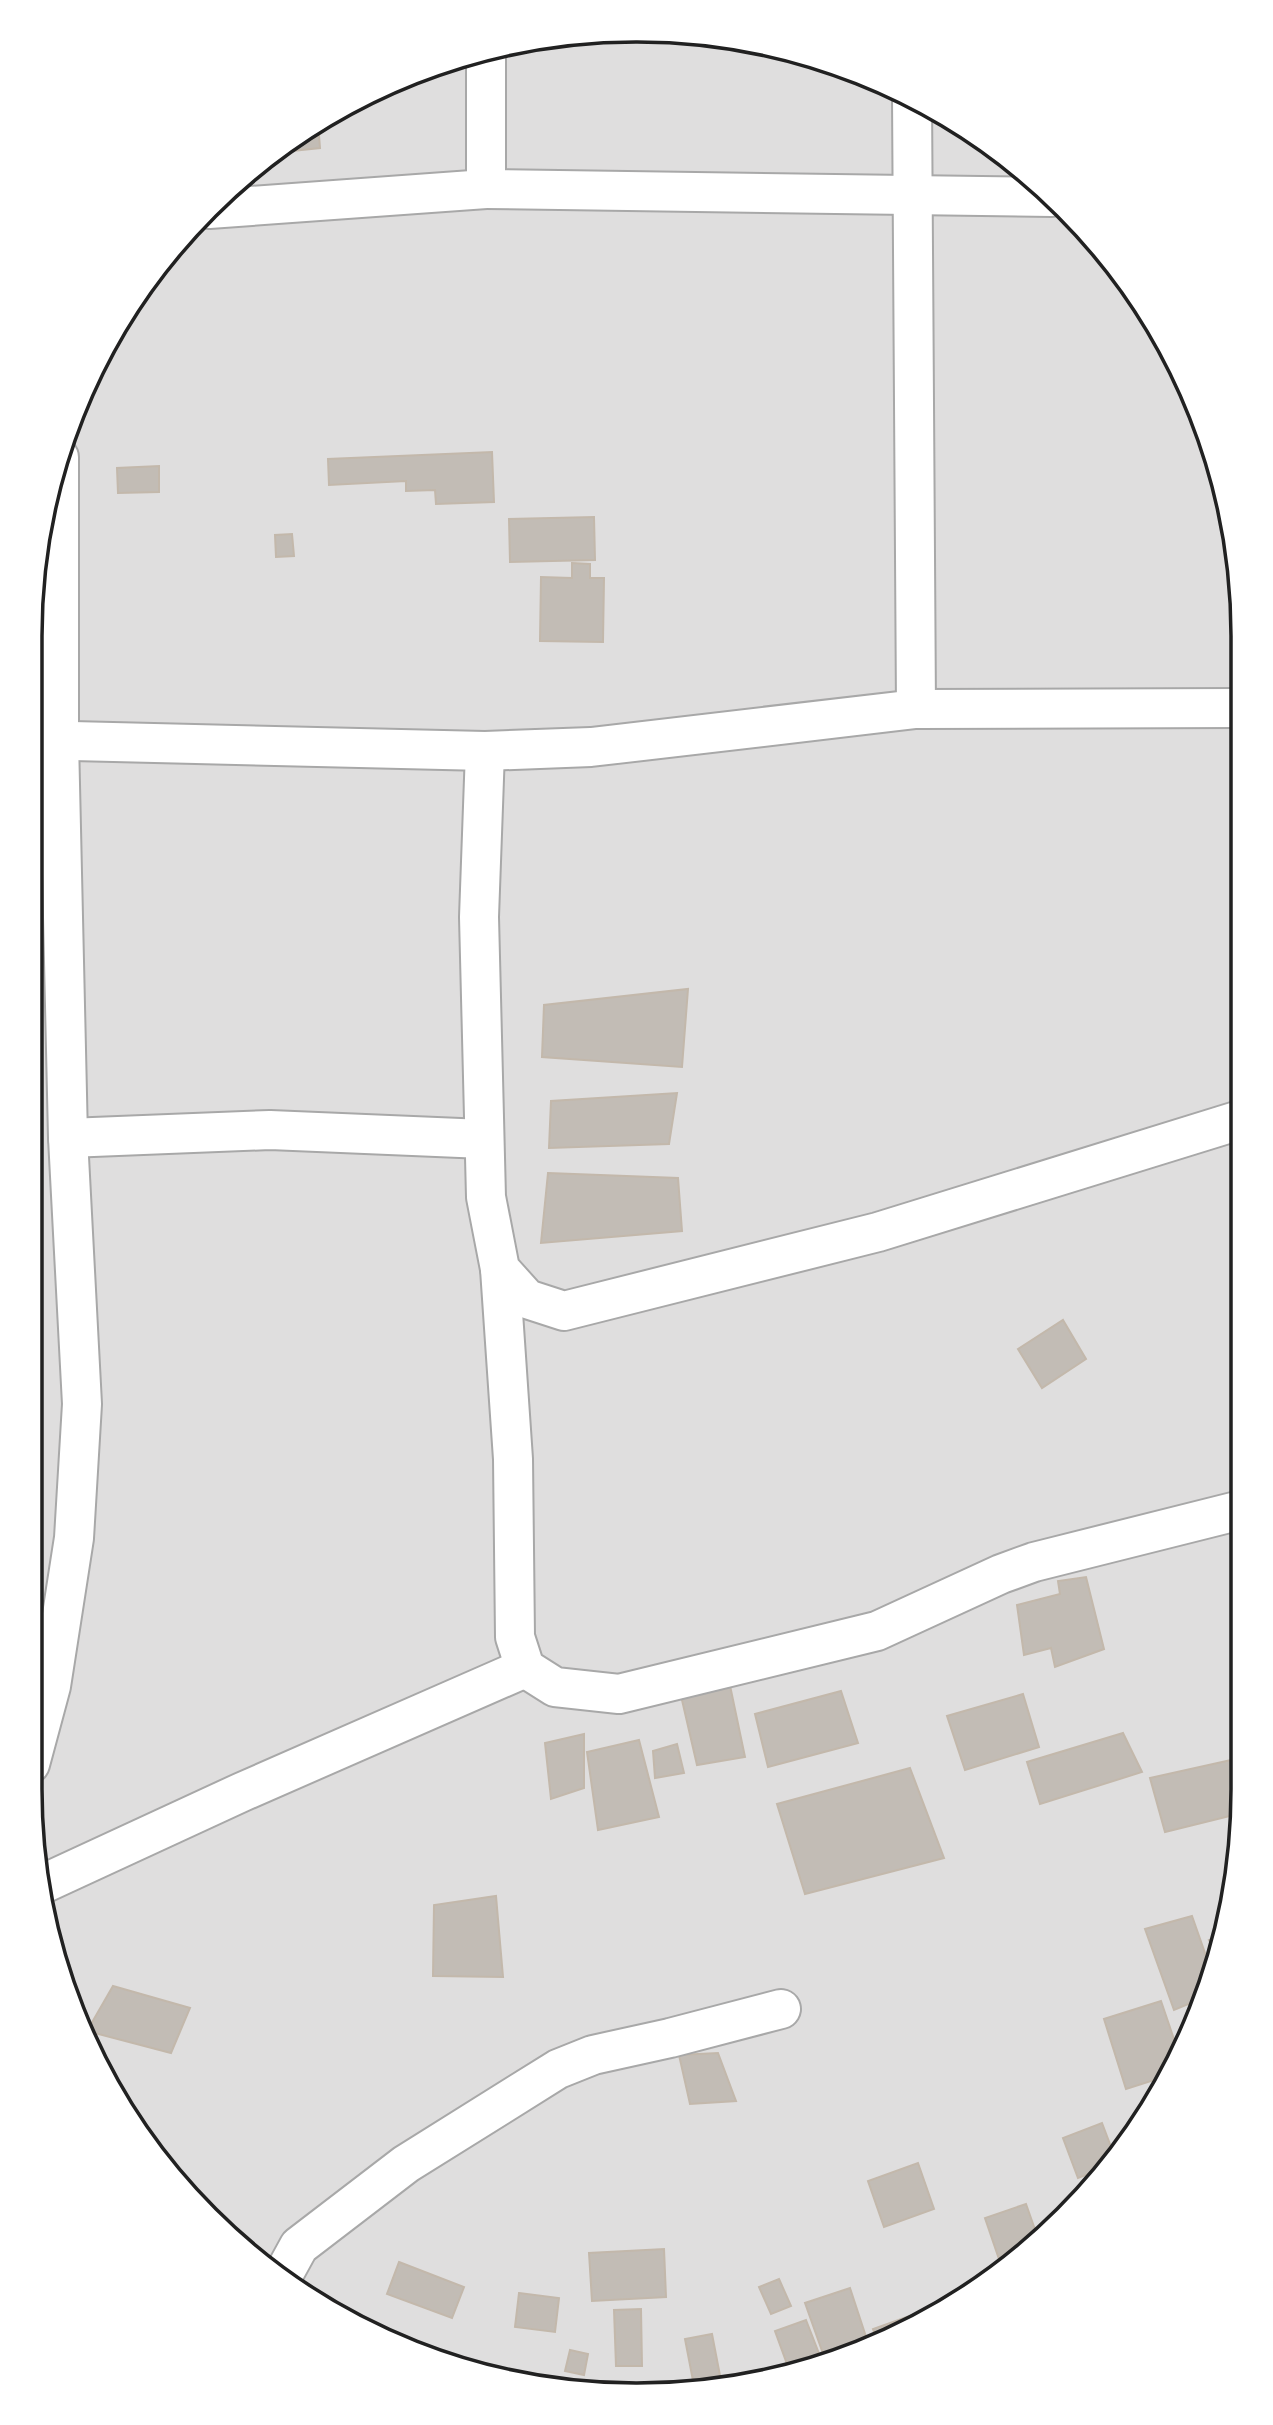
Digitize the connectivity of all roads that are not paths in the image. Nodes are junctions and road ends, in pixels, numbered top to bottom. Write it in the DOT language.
graph roads {
  1 [pos="486,61"];
  2 [pos="912,110"];
  3 [pos="486,189"];
  4 [pos="913,193"];
  5 [pos="1036,197"];
  6 [pos="225,208"];
  7 [pos="57,506"];
  8 [pos="1231,708"];
  9 [pos="916,709"];
  10 [pos="45,740"];
  11 [pos="485,751"];
  12 [pos="1231,1123"];
  13 [pos="68,1138"];
  14 [pos="484,1139"];
  15 [pos="500,1269"];
  16 [pos="1231,1513"];
  17 [pos="525,1668"];
  18 [pos="42,1719"];
  19 [pos="49,1881"];
  20 [pos="781,2009"];
  21 [pos="287,2269"];
  1 -- 3 [label="street"];
  2 -- 4 [label="street"];
  3 -- 4 [label="street"];
  3 -- 6 [label="street"];
  4 -- 5 [label="street"];
  4 -- 9 [label="street"];
  7 -- 10 [label="street"];
  8 -- 9 [label="street"];
  9 -- 11 [label="street"];
  10 -- 11 [label="street"];
  10 -- 13 [label="street"];
  11 -- 14 [label="street"];
  12 -- 15 [label="street"];
  13 -- 14 [label="street"];
  13 -- 18 [label="street"];
  14 -- 15 [label="street"];
  15 -- 17 [label="street"];
  16 -- 17 [label="street"];
  17 -- 19 [label="street"];
  20 -- 21 [label="street"];
}
